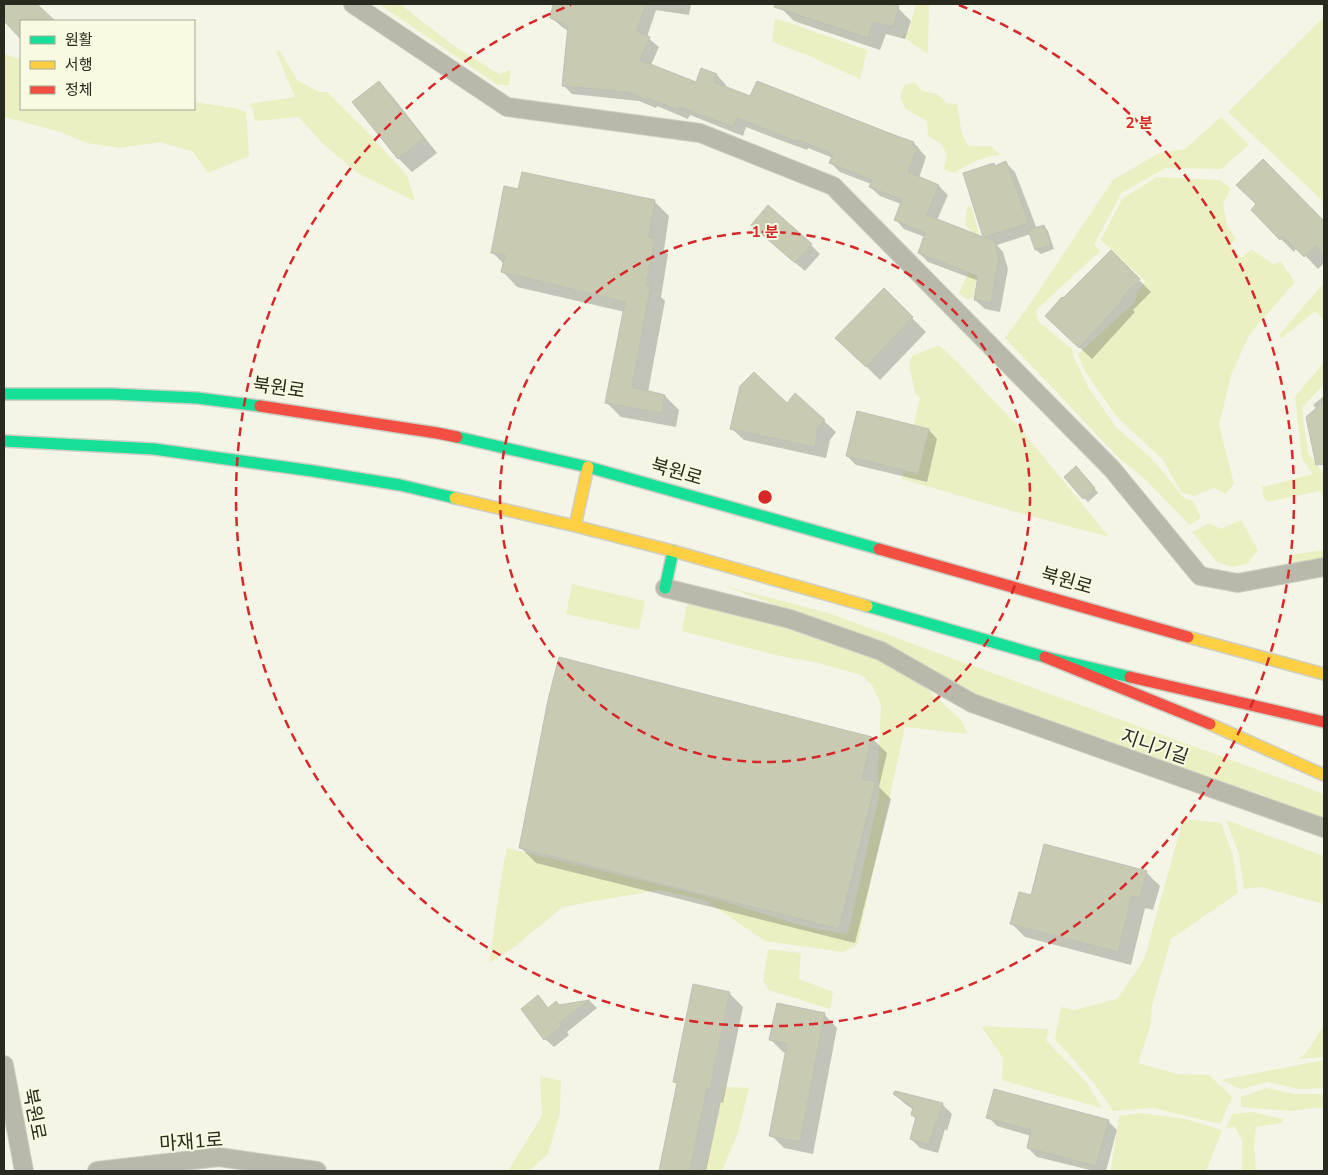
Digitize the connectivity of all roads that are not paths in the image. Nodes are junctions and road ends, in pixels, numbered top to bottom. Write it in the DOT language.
graph roads {
  1 [pos="353,4"];
  2 [pos="4,394"];
  3 [pos="4,441"];
  4 [pos="588,467"];
  5 [pos="575,526"];
  6 [pos="674,552"];
  7 [pos="1324,567"];
  8 [pos="664,588"];
  9 [pos="1046,657"];
  10 [pos="1324,674"];
  11 [pos="1324,722"];
  12 [pos="1324,775"];
  13 [pos="1324,828"];
  14 [pos="4,1065"];
  15 [pos="24,1171"];
  16 [pos="97,1171"];
  17 [pos="317,1171"];
  1 -- 7 [label="street"];
  2 -- 4 [label="main road, 북원로"];
  3 -- 5 [label="main road"];
  4 -- 5 [label="main road"];
  4 -- 10 [label="main road, 북원로"];
  5 -- 6 [label="main road"];
  6 -- 8 [label="main road"];
  6 -- 9 [label="main road"];
  8 -- 13 [label="street, 지니기길"];
  9 -- 11 [label="main road"];
  9 -- 12 [label="main road"];
  14 -- 15 [label="street, 북원로"];
  16 -- 17 [label="street, 마재1로"];
}
